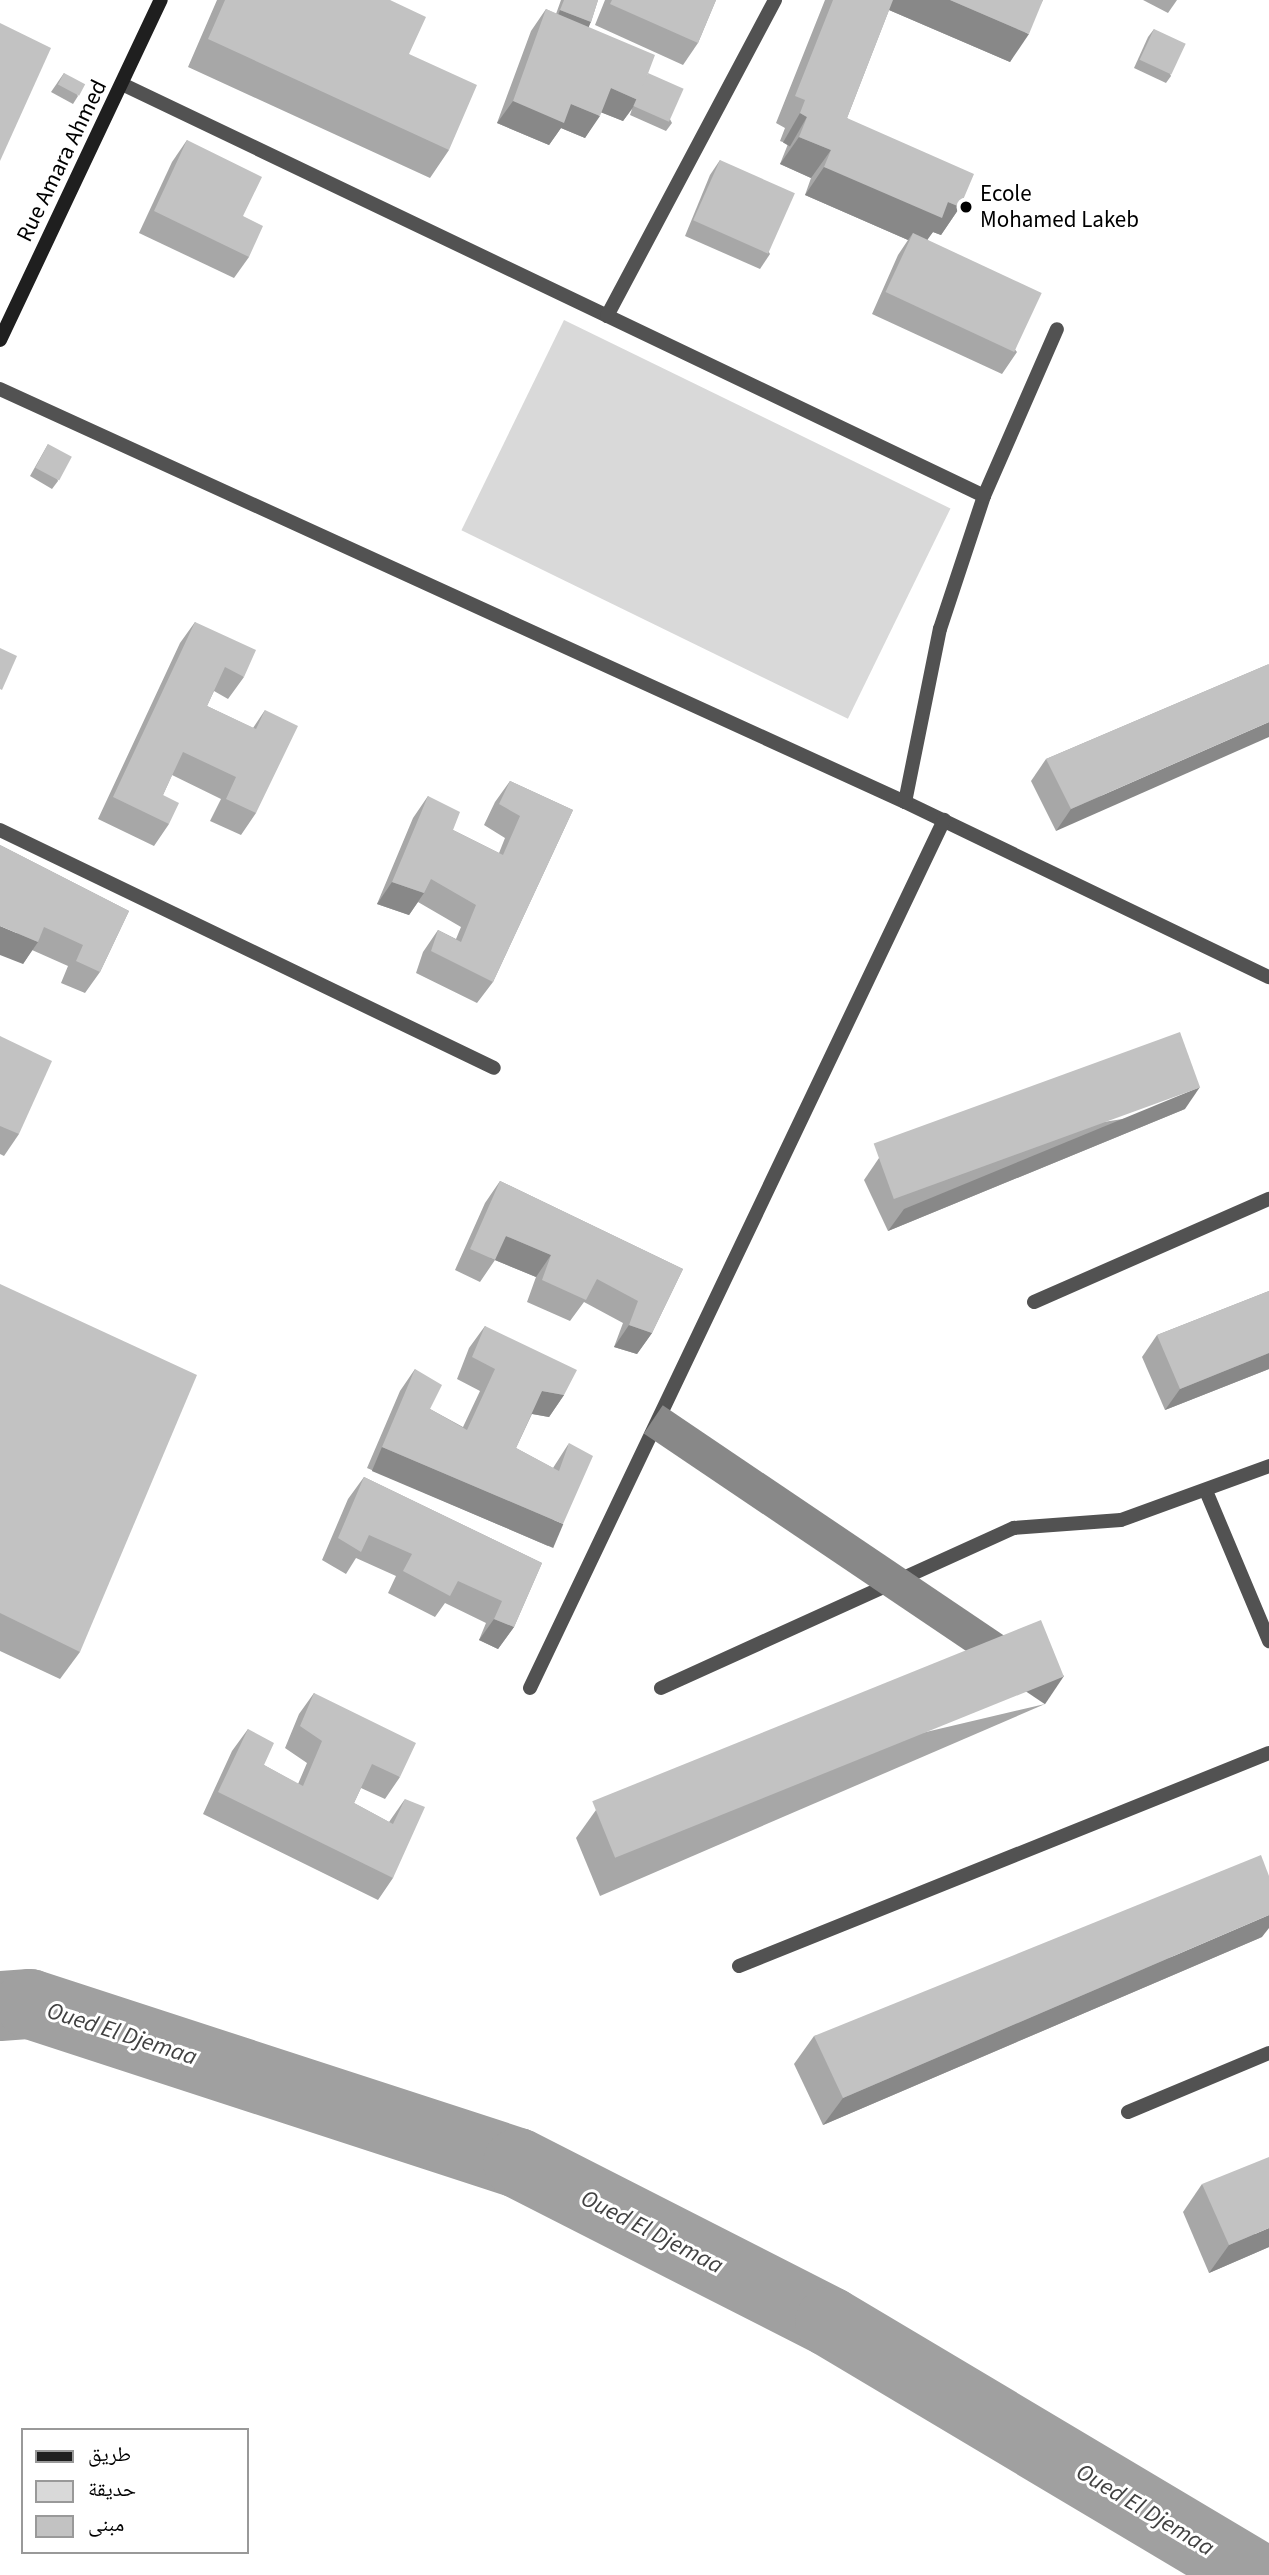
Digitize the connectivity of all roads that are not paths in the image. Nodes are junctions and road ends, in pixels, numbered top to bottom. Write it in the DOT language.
graph roads {
  1 [pos="161,0"];
  2 [pos="775,0"];
  3 [pos="124,85"];
  4 [pos="607,316"];
  5 [pos="1057,329"];
  6 [pos="0,340"];
  7 [pos="0,389"];
  8 [pos="984,496"];
  9 [pos="905,802"];
  10 [pos="944,820"];
  11 [pos="0,830"];
  12 [pos="1269,977"];
  13 [pos="494,1068"];
  14 [pos="1269,1199"];
  15 [pos="1034,1302"];
  16 [pos="1269,1466"];
  17 [pos="1206,1490"];
  18 [pos="1269,1641"];
  19 [pos="530,1688"];
  20 [pos="661,1688"];
  21 [pos="1269,1753"];
  22 [pos="739,1966"];
  23 [pos="1269,2053"];
  24 [pos="1128,2112"];
  1 -- 3 [label="street, Rue Amara Ahmed"];
  2 -- 4 [label="street"];
  3 -- 4 [label="street"];
  3 -- 6 [label="street, Rue Amara Ahmed"];
  4 -- 8 [label="street"];
  5 -- 8 [label="street"];
  7 -- 9 [label="street"];
  8 -- 9 [label="street"];
  9 -- 10 [label="street"];
  10 -- 12 [label="street"];
  10 -- 19 [label="street"];
  11 -- 13 [label="street"];
  14 -- 15 [label="street"];
  16 -- 17 [label="street"];
  17 -- 18 [label="street"];
  17 -- 20 [label="street"];
  21 -- 22 [label="street"];
  23 -- 24 [label="street"];
}
